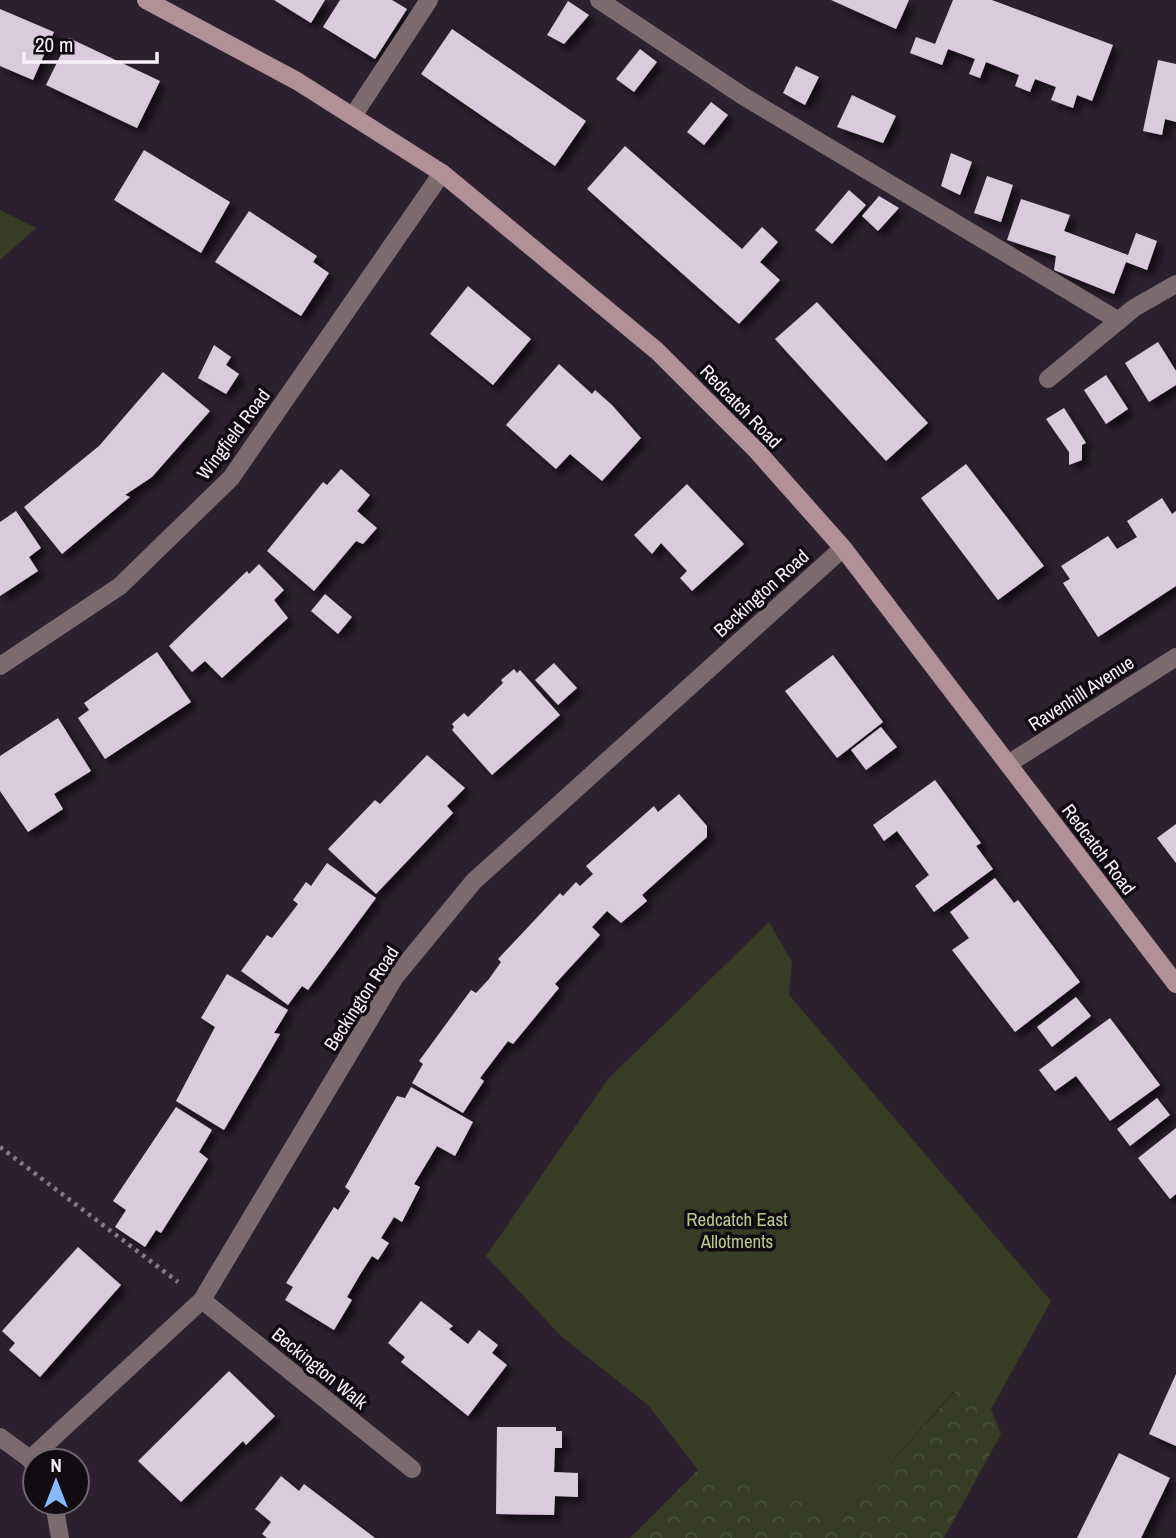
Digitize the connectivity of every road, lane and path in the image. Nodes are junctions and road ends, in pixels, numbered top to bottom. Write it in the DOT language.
graph roads {
  1 [pos="146,0"];
  2 [pos="429,0"];
  3 [pos="599,0"];
  4 [pos="353,116"];
  5 [pos="442,173"];
  6 [pos="1176,284"];
  7 [pos="1119,321"];
  8 [pos="1048,379"];
  9 [pos="844,548"];
  10 [pos="1176,657"];
  11 [pos="0,666"];
  12 [pos="1008,764"];
  13 [pos="1176,984"];
  14 [pos="0,1147"];
  15 [pos="202,1300"];
  16 [pos="0,1437"];
  17 [pos="49,1447"];
  18 [pos="21,1454"];
  19 [pos="412,1469"];
  20 [pos="56,1517"];
  21 [pos="60,1538"];
  1 -- 4 [label="main road, Redcatch Road"];
  2 -- 4 [label="street"];
  3 -- 7 [label="street"];
  4 -- 5 [label="main road, Redcatch Road"];
  5 -- 9 [label="main road, Redcatch Road"];
  5 -- 11 [label="street, Wingfield Road"];
  6 -- 7 [label="street"];
  7 -- 8 [label="street"];
  9 -- 12 [label="main road, Redcatch Road"];
  9 -- 15 [label="street, Beckington Road"];
  10 -- 12 [label="street, Ravenhill Avenue"];
  12 -- 13 [label="main road, Redcatch Road"];
  14 -- 15 [label="path"];
  15 -- 17 [label="street, Beckington Road"];
  15 -- 19 [label="street, Beckington Walk"];
  16 -- 18 [label="street, Beckington Road"];
  20 -- 21 [label="street"];
}
